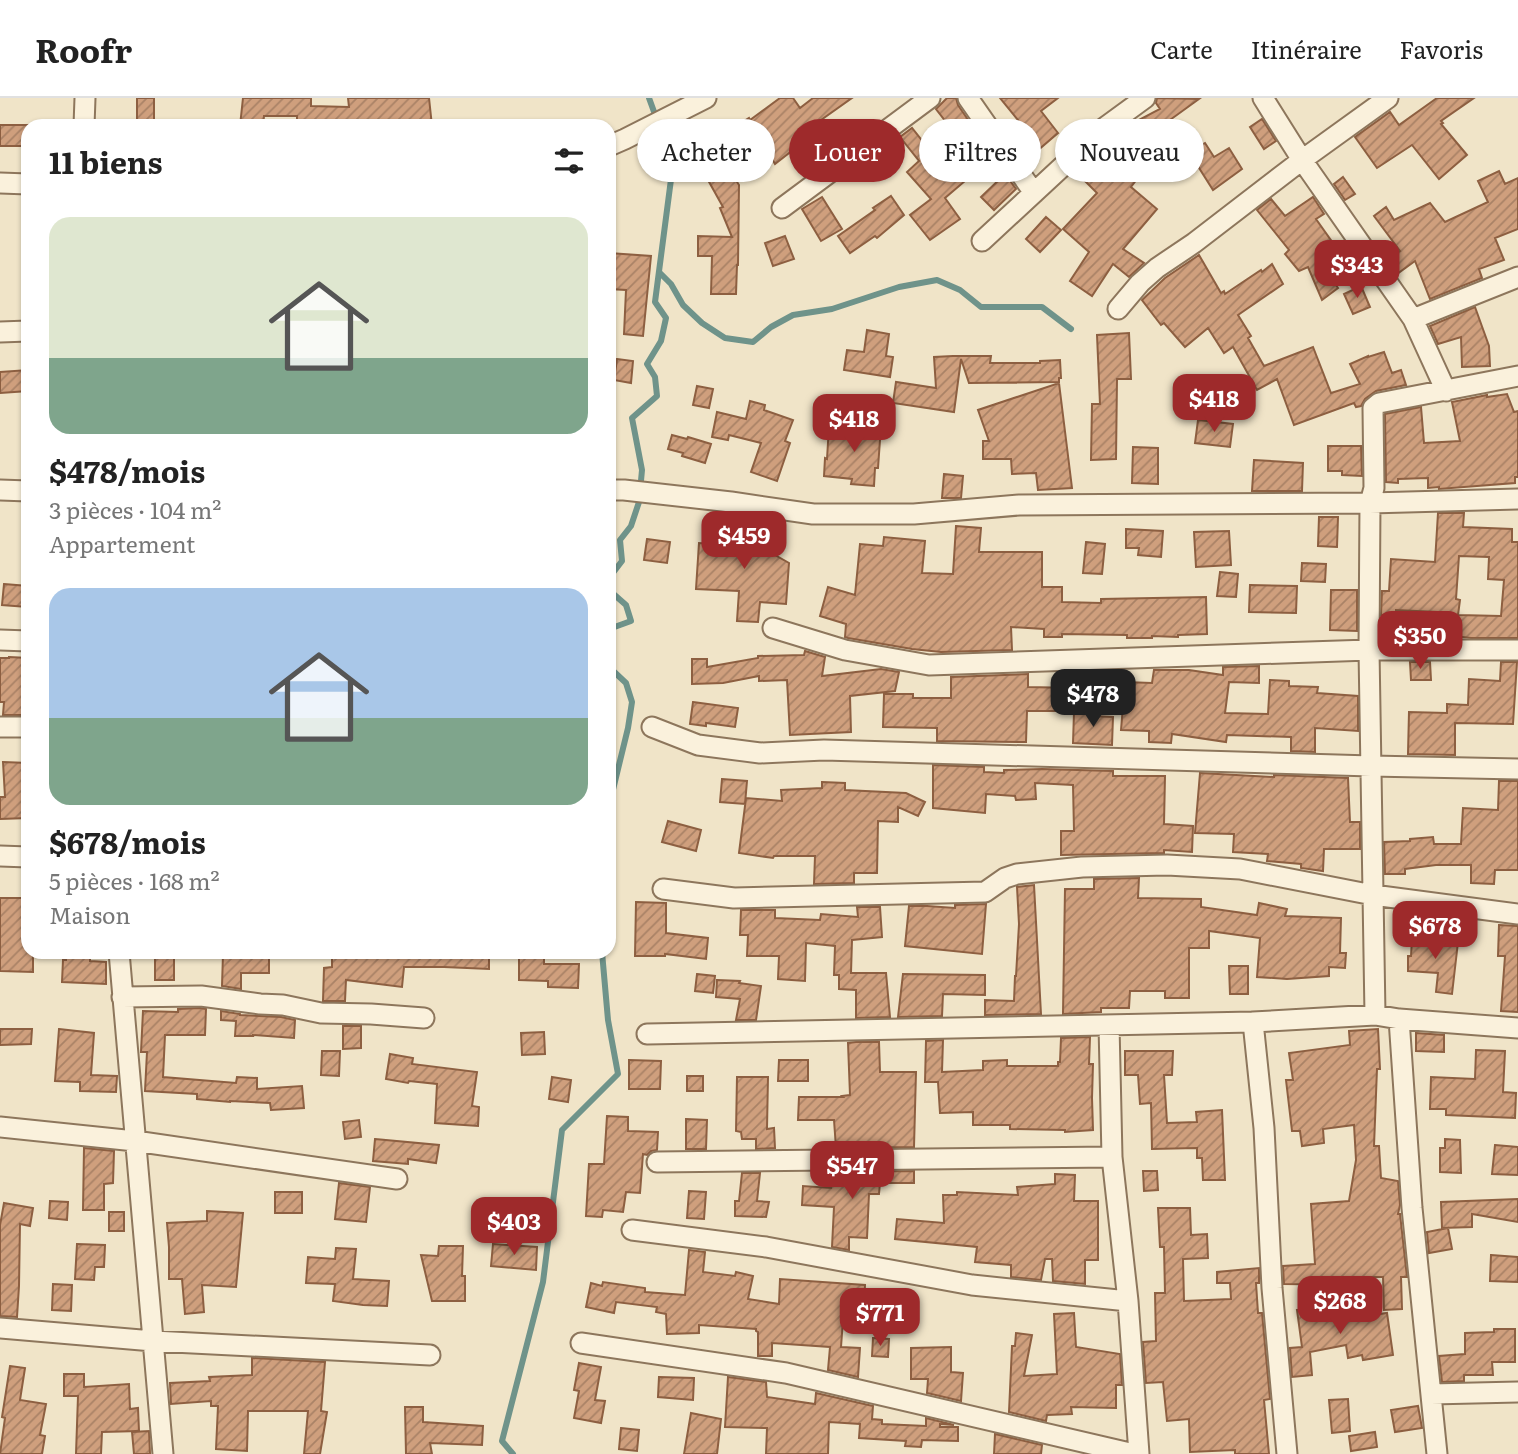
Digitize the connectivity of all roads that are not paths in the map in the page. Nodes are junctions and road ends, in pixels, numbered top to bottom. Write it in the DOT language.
graph roads {
  1 [pos="85,98"];
  2 [pos="706,98"];
  3 [pos="930,98"];
  4 [pos="968,98"];
  5 [pos="1145,98"];
  6 [pos="1263,98"];
  7 [pos="1388,98"];
  8 [pos="84,119"];
  9 [pos="616,143"];
  10 [pos="1302,160"];
  11 [pos="0,183"];
  12 [pos="21,184"];
  13 [pos="1034,193"];
  14 [pos="782,208"];
  15 [pos="982,241"];
  16 [pos="1518,277"];
  17 [pos="1118,309"];
  18 [pos="1413,319"];
  19 [pos="21,331"];
  20 [pos="0,332"];
  21 [pos="1518,376"];
  22 [pos="1446,391"];
  23 [pos="0,490"];
  24 [pos="617,490"];
  25 [pos="21,491"];
  26 [pos="1518,499"];
  27 [pos="1370,503"];
  28 [pos="773,628"];
  29 [pos="0,640"];
  30 [pos="21,641"];
  31 [pos="1369,650"];
  32 [pos="1518,650"];
  33 [pos="0,727"];
  34 [pos="21,727"];
  35 [pos="652,727"];
  36 [pos="1371,766"];
  37 [pos="1518,769"];
  38 [pos="0,856"];
  39 [pos="21,857"];
  40 [pos="663,889"];
  41 [pos="1373,895"];
  42 [pos="1518,914"];
  43 [pos="119,959"];
  44 [pos="122,997"];
  45 [pos="1375,1015"];
  46 [pos="424,1018"];
  47 [pos="1399,1019"];
  48 [pos="1253,1023"];
  49 [pos="1109,1025"];
  50 [pos="1518,1028"];
  51 [pos="647,1034"];
  52 [pos="0,1127"];
  53 [pos="135,1141"];
  54 [pos="1112,1157"];
  55 [pos="657,1162"];
  56 [pos="397,1179"];
  57 [pos="632,1230"];
  58 [pos="1128,1301"];
  59 [pos="0,1328"];
  60 [pos="153,1341"];
  61 [pos="581,1343"];
  62 [pos="429,1355"];
  63 [pos="1518,1392"];
  64 [pos="1430,1394"];
  65 [pos="163,1454"];
  66 [pos="1136,1454"];
  67 [pos="1287,1454"];
  68 [pos="1437,1454"];
  1 -- 8 [label="street"];
  2 -- 9 [label="street"];
  3 -- 14 [label="street"];
  4 -- 13 [label="street"];
  5 -- 13 [label="street"];
  6 -- 10 [label="street"];
  7 -- 10 [label="street"];
  10 -- 17 [label="street"];
  10 -- 18 [label="street"];
  11 -- 12 [label="street"];
  13 -- 15 [label="street"];
  16 -- 18 [label="street"];
  18 -- 22 [label="street"];
  19 -- 20 [label="street"];
  21 -- 22 [label="street"];
  22 -- 27 [label="street"];
  23 -- 25 [label="street"];
  24 -- 27 [label="street"];
  26 -- 27 [label="street"];
  27 -- 31 [label="street"];
  28 -- 31 [label="street"];
  29 -- 30 [label="street"];
  31 -- 32 [label="street"];
  31 -- 36 [label="street"];
  33 -- 34 [label="street"];
  35 -- 36 [label="street"];
  36 -- 37 [label="street"];
  36 -- 41 [label="street"];
  38 -- 39 [label="street"];
  40 -- 41 [label="street"];
  41 -- 42 [label="street"];
  41 -- 45 [label="street"];
  43 -- 44 [label="street"];
  44 -- 46 [label="street"];
  44 -- 53 [label="street"];
  45 -- 47 [label="street"];
  45 -- 48 [label="street"];
  47 -- 50 [label="street"];
  47 -- 64 [label="street"];
  48 -- 49 [label="street"];
  48 -- 67 [label="street"];
  49 -- 51 [label="street"];
  49 -- 54 [label="street"];
  52 -- 53 [label="street"];
  53 -- 56 [label="street"];
  53 -- 60 [label="street"];
  54 -- 55 [label="street"];
  54 -- 58 [label="street"];
  57 -- 58 [label="street"];
  58 -- 66 [label="street"];
  59 -- 60 [label="street"];
  60 -- 62 [label="street"];
  60 -- 65 [label="street"];
  61 -- 66 [label="street"];
  63 -- 64 [label="street"];
  64 -- 68 [label="street"];
}
